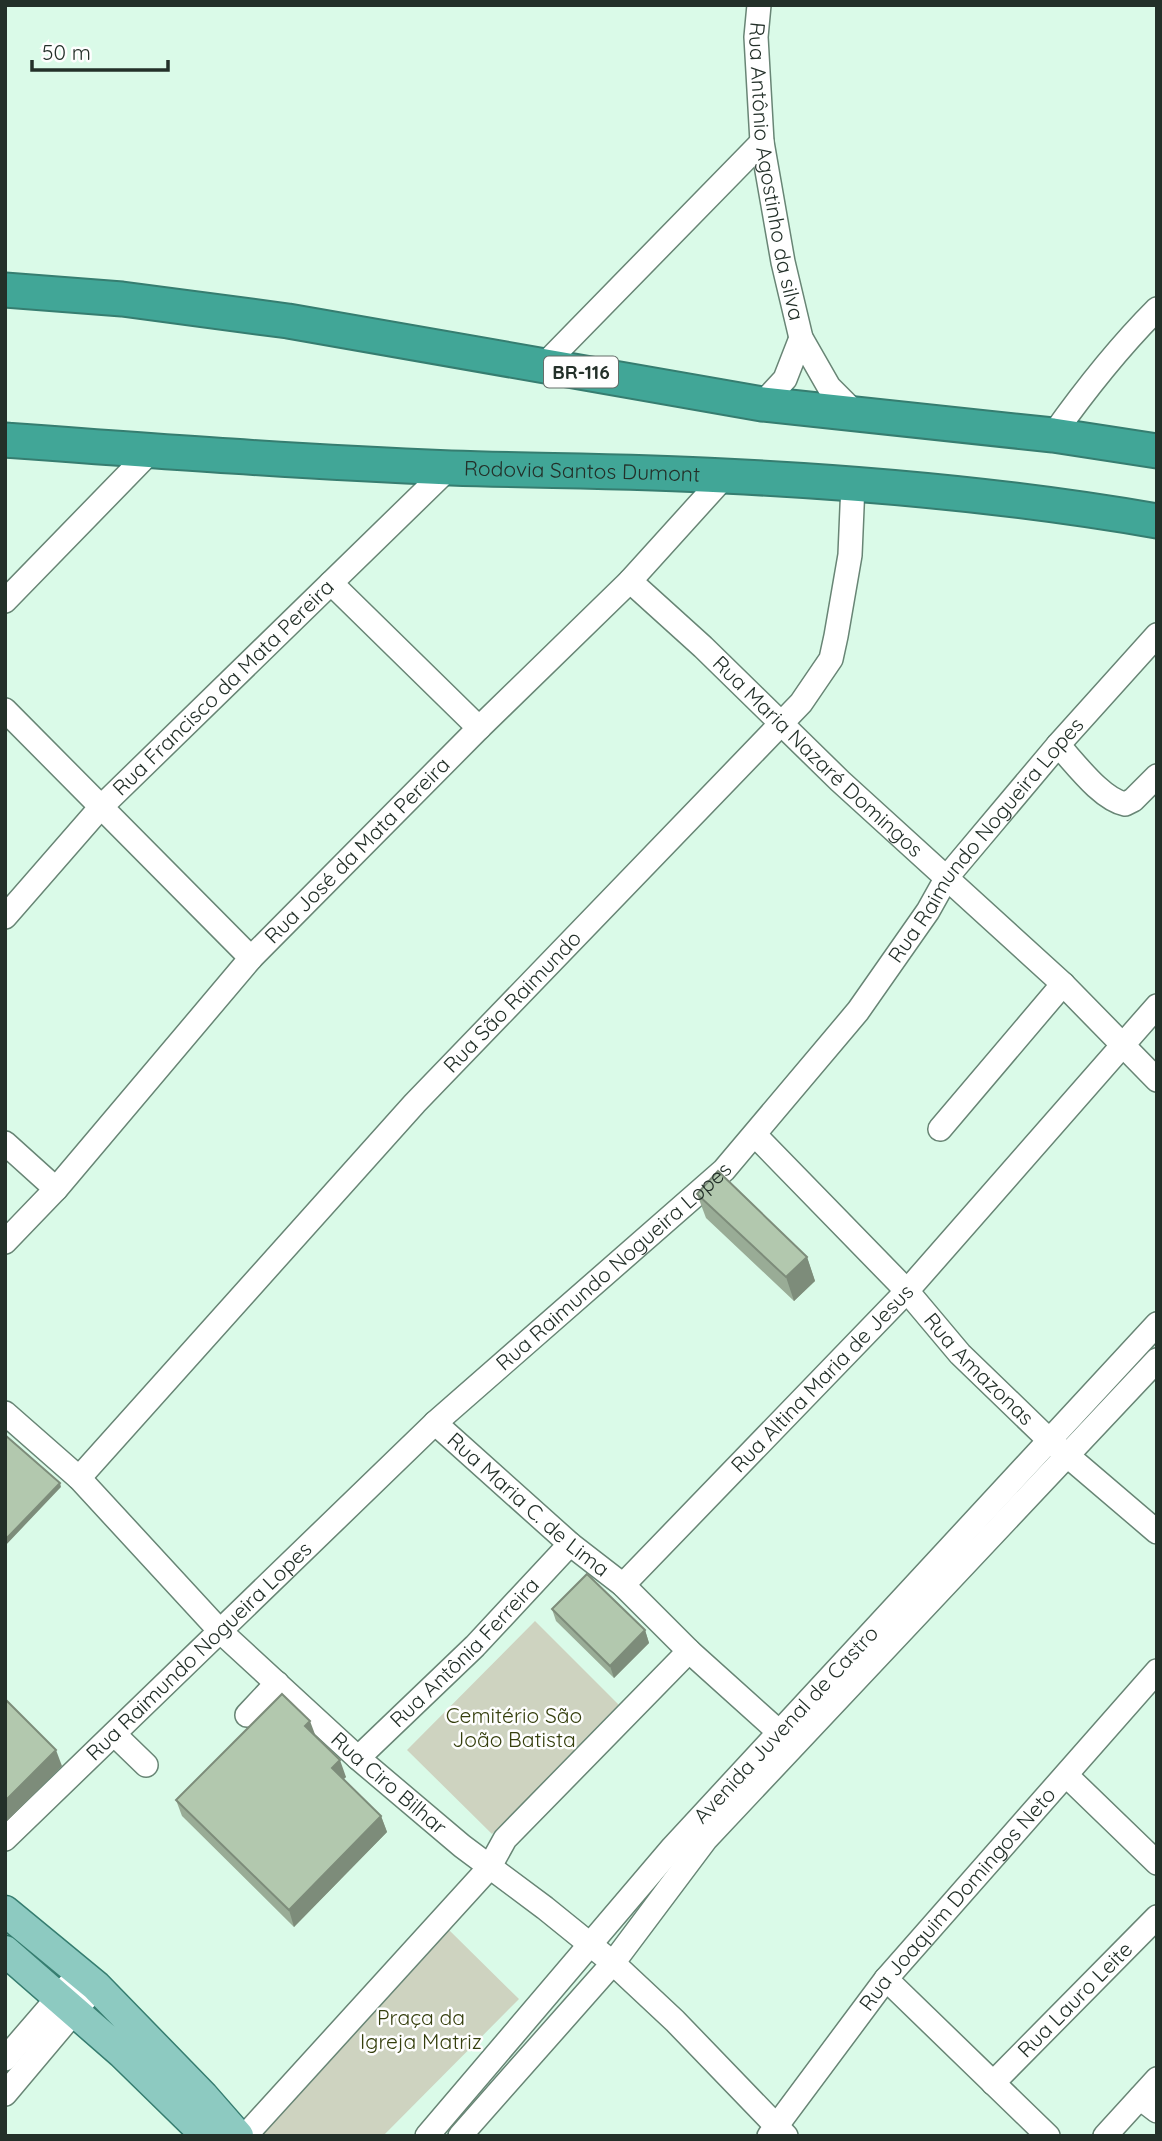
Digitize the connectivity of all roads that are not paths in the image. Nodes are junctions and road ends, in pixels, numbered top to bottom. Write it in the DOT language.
graph roads {
  1 [pos="759,5"];
  2 [pos="762,142"];
  3 [pos="5,290"];
  4 [pos="1157,309"];
  5 [pos="801,338"];
  6 [pos="544,365"];
  7 [pos="762,404"];
  8 [pos="855,412"];
  9 [pos="1054,435"];
  10 [pos="5,440"];
  11 [pos="151,451"];
  12 [pos="1157,451"];
  13 [pos="449,468"];
  14 [pos="724,476"];
  15 [pos="853,484"];
  16 [pos="1157,521"];
  17 [pos="630,580"];
  18 [pos="331,583"];
  19 [pos="5,601"];
  20 [pos="1157,635"];
  21 [pos="5,710"];
  22 [pos="782,722"];
  23 [pos="479,728"];
  24 [pos="1058,745"];
  25 [pos="1157,776"];
  26 [pos="100,808"];
  27 [pos="947,877"];
  28 [pos="5,917"];
  29 [pos="251,958"];
  30 [pos="1063,984"];
  31 [pos="1157,1006"];
  32 [pos="1122,1044"];
  33 [pos="1157,1080"];
  34 [pos="940,1129"];
  35 [pos="755,1135"];
  36 [pos="5,1143"];
  37 [pos="56,1189"];
  38 [pos="5,1242"];
  39 [pos="906,1291"];
  40 [pos="1157,1324"];
  41 [pos="1157,1360"];
  42 [pos="5,1413"];
  43 [pos="435,1423"];
  44 [pos="1048,1439"];
  45 [pos="1067,1454"];
  46 [pos="79,1478"];
  47 [pos="1157,1532"];
  48 [pos="569,1544"];
  49 [pos="623,1585"];
  50 [pos="221,1632"];
  51 [pos="688,1651"];
  52 [pos="1157,1671"];
  53 [pos="277,1683"];
  54 [pos="247,1715"];
  55 [pos="778,1731"];
  56 [pos="114,1734"];
  57 [pos="358,1758"];
  58 [pos="146,1765"];
  59 [pos="1067,1776"];
  60 [pos="5,1839"];
  61 [pos="1157,1863"];
  62 [pos="489,1868"];
  63 [pos="5,1911"];
  64 [pos="1157,1917"];
  65 [pos="591,1946"];
  66 [pos="5,1951"];
  67 [pos="613,1963"];
  68 [pos="88,1979"];
  69 [pos="886,1979"];
  70 [pos="67,2004"];
  71 [pos="5,2059"];
  72 [pos="1157,2078"];
  73 [pos="993,2083"];
  74 [pos="5,2094"];
  75 [pos="1148,2104"];
  76 [pos="777,2133"];
  77 [pos="207,2136"];
  78 [pos="238,2136"];
  79 [pos="245,2136"];
  80 [pos="426,2136"];
  81 [pos="460,2136"];
  82 [pos="1048,2136"];
  83 [pos="1105,2136"];
  1 -- 2 [label="street, Rua Antônio Agostinho da silva"];
  2 -- 5 [label="street, Rua Antônio Agostinho da silva"];
  2 -- 6 [label="street"];
  3 -- 6 [label="highway, BR-116"];
  4 -- 9 [label="street"];
  5 -- 7 [label="street, Rua Antônio Agostinho da silva"];
  5 -- 8 [label="street, Rua Antônio Agostinho da silva"];
  6 -- 7 [label="highway, BR-116"];
  7 -- 8 [label="highway, BR-116"];
  8 -- 9 [label="highway, BR-116"];
  9 -- 12 [label="highway, BR-116"];
  10 -- 11 [label="highway, Rodovia Santos Dumont"];
  11 -- 13 [label="highway, Rodovia Santos Dumont"];
  11 -- 19 [label="street"];
  13 -- 14 [label="highway, Rodovia Santos Dumont"];
  13 -- 18 [label="street, Rua Francisco da Mata Pereira"];
  14 -- 15 [label="highway, Rodovia Santos Dumont"];
  14 -- 17 [label="street, Rua José da Mata Pereira"];
  15 -- 16 [label="highway, Rodovia Santos Dumont"];
  15 -- 22 [label="street, Rua São Raimundo"];
  17 -- 22 [label="street, Rua Maria Nazaré Domingos"];
  17 -- 23 [label="street, Rua José da Mata Pereira"];
  18 -- 23 [label="street"];
  18 -- 26 [label="street, Rua Francisco da Mata Pereira"];
  20 -- 24 [label="street, Rua Raimundo Nogueira Lopes"];
  21 -- 26 [label="street"];
  22 -- 27 [label="street, Rua Maria Nazaré Domingos"];
  22 -- 46 [label="street, Rua São Raimundo"];
  23 -- 29 [label="street, Rua José da Mata Pereira"];
  24 -- 25 [label="street"];
  24 -- 27 [label="street, Rua Raimundo Nogueira Lopes"];
  26 -- 28 [label="street, Rua Francisco da Mata Pereira"];
  26 -- 29 [label="street"];
  27 -- 30 [label="street, Rua Maria Nazaré Domingos"];
  27 -- 35 [label="street, Rua Raimundo Nogueira Lopes"];
  29 -- 37 [label="street, Rua José da Mata Pereira"];
  30 -- 32 [label="street, Rua Maria Nazaré Domingos"];
  30 -- 34 [label="street"];
  31 -- 32 [label="street, Rua Altina Maria de Jesus"];
  32 -- 33 [label="street, Rua Maria Nazaré Domingos"];
  32 -- 39 [label="street, Rua Altina Maria de Jesus"];
  35 -- 39 [label="street, Rua Amazonas"];
  35 -- 43 [label="street, Rua Raimundo Nogueira Lopes"];
  36 -- 37 [label="street"];
  37 -- 38 [label="street, Rua José da Mata Pereira"];
  39 -- 44 [label="street, Rua Amazonas"];
  39 -- 49 [label="street, Rua Altina Maria de Jesus"];
  40 -- 44 [label="street, Avenida Juvenal de Castro"];
  41 -- 45 [label="street, Avenida Juvenal de Castro"];
  42 -- 46 [label="street, Rua Ciro Bilhar"];
  43 -- 48 [label="street, Rua Maria C. de Lima"];
  43 -- 50 [label="street, Rua Raimundo Nogueira Lopes"];
  44 -- 45 [label="street, Rua Amazonas"];
  44 -- 55 [label="street, Avenida Juvenal de Castro"];
  45 -- 47 [label="street, Rua Amazonas"];
  45 -- 67 [label="street, Avenida Juvenal de Castro"];
  46 -- 50 [label="street, Rua Ciro Bilhar"];
  48 -- 49 [label="street, Rua Maria C. de Lima"];
  48 -- 57 [label="street, Rua Antônia Ferreira"];
  49 -- 51 [label="street"];
  50 -- 53 [label="street, Rua Ciro Bilhar"];
  50 -- 56 [label="street, Rua Raimundo Nogueira Lopes"];
  51 -- 55 [label="street"];
  51 -- 62 [label="street"];
  52 -- 59 [label="street, Rua Joaquim Domingos Neto"];
  53 -- 54 [label="street"];
  53 -- 57 [label="street, Rua Ciro Bilhar"];
  55 -- 65 [label="street, Avenida Juvenal de Castro"];
  56 -- 58 [label="street"];
  56 -- 60 [label="street, Rua Raimundo Nogueira Lopes"];
  57 -- 62 [label="street, Rua Ciro Bilhar"];
  59 -- 61 [label="street"];
  59 -- 69 [label="street, Rua Joaquim Domingos Neto"];
  62 -- 65 [label="street, Rua Ciro Bilhar"];
  62 -- 79 [label="street"];
  63 -- 68 [label="main road"];
  64 -- 73 [label="street, Rua Lauro Leite"];
  65 -- 67 [label="street, Rua Ciro Bilhar"];
  65 -- 80 [label="street, Avenida Juvenal de Castro"];
  66 -- 70 [label="main road"];
  67 -- 76 [label="street, Rua Ciro Bilhar"];
  67 -- 81 [label="street, Avenida Juvenal de Castro"];
  68 -- 70 [label="street"];
  68 -- 78 [label="main road"];
  69 -- 73 [label="street"];
  69 -- 76 [label="street, Rua Joaquim Domingos Neto"];
  70 -- 71 [label="street"];
  70 -- 74 [label="street"];
  70 -- 77 [label="main road"];
  72 -- 75 [label="street"];
  73 -- 82 [label="street"];
  75 -- 83 [label="street"];
}
